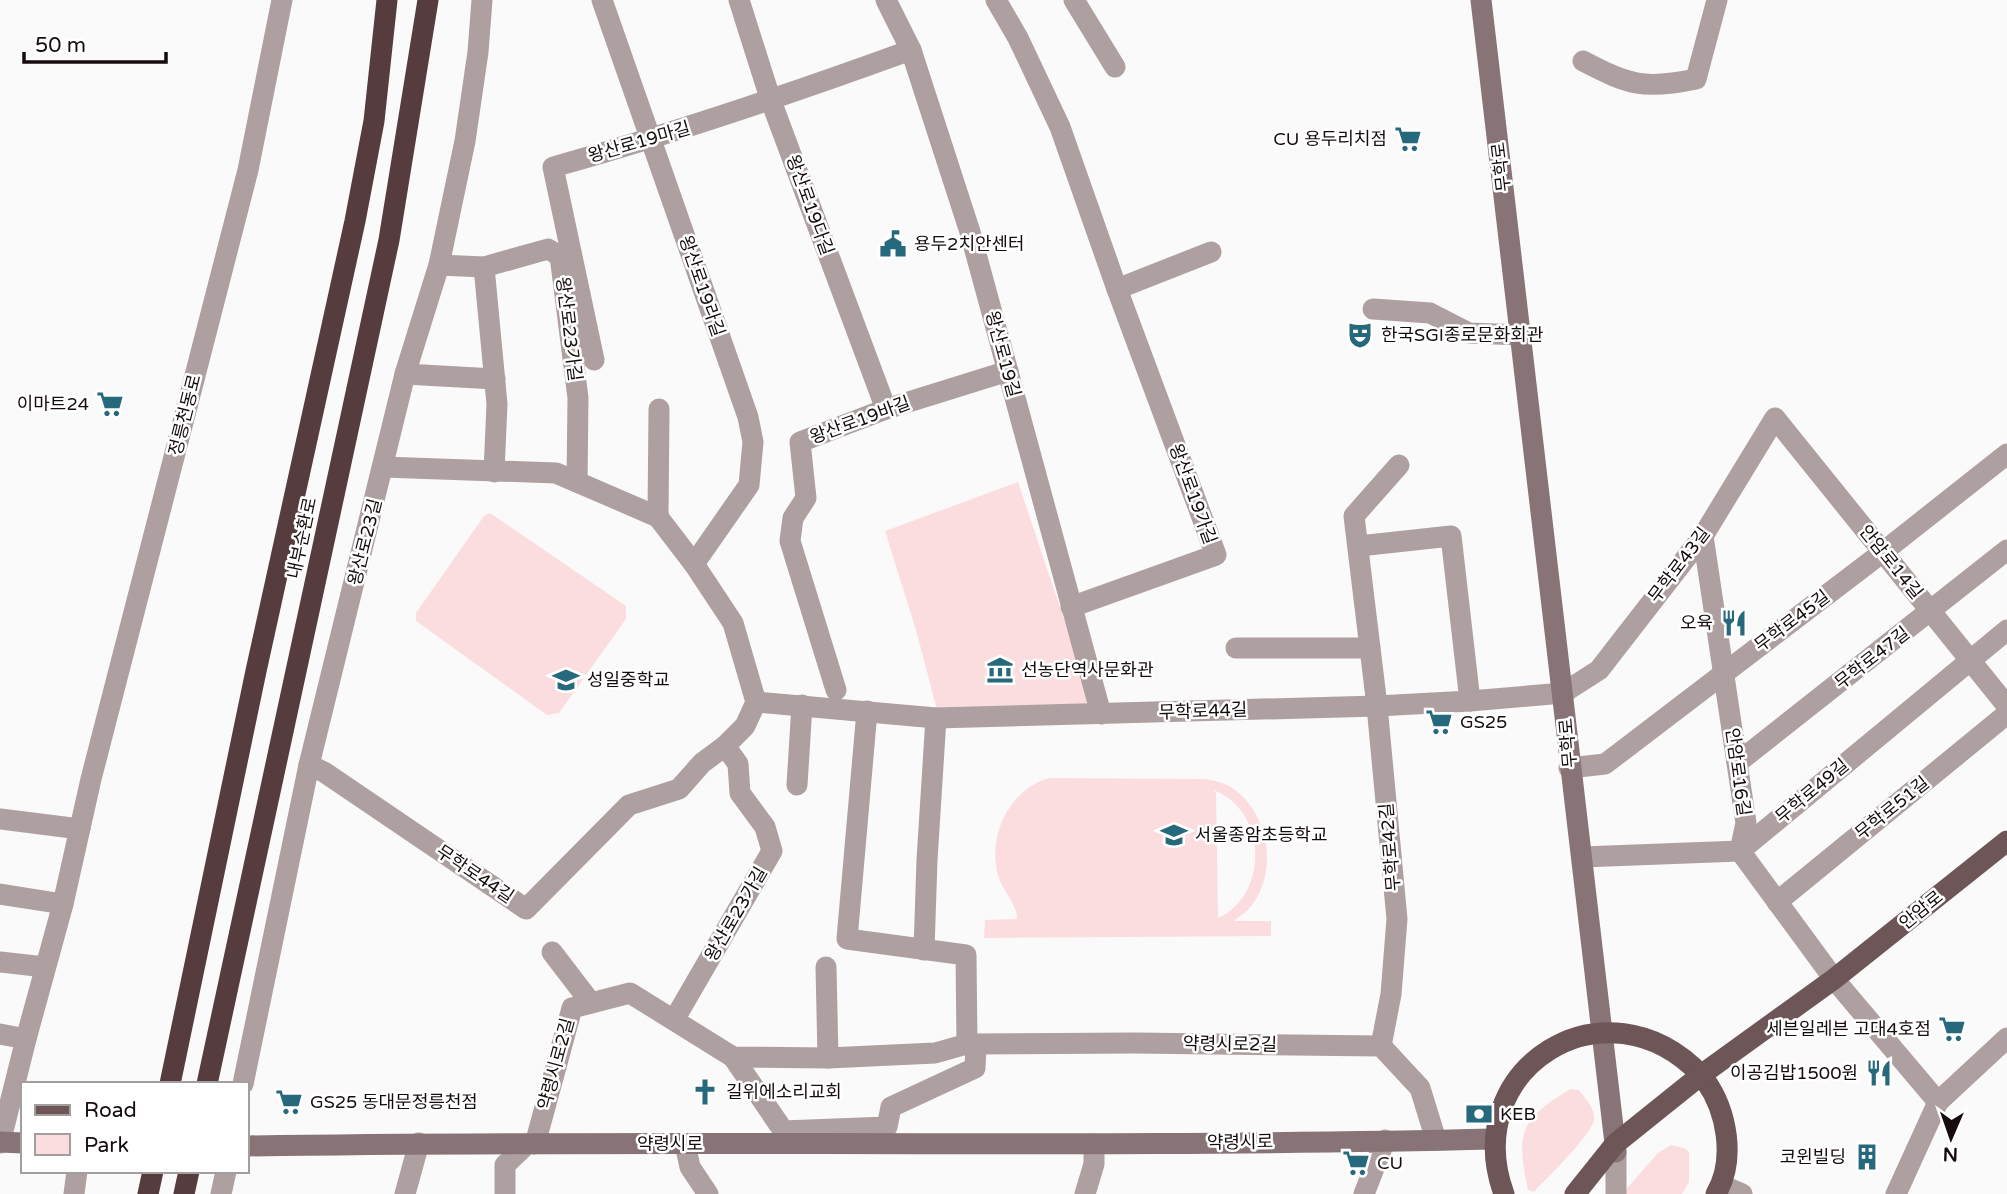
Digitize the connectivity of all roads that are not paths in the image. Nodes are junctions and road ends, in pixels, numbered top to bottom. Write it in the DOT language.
graph roads {
  1 [pos="282,0"];
  2 [pos="387,0"];
  3 [pos="428,0"];
  4 [pos="482,0"];
  5 [pos="602,0"];
  6 [pos="739,0"];
  7 [pos="886,0"];
  8 [pos="996,0"];
  9 [pos="1074,0"];
  10 [pos="1481,0"];
  11 [pos="1717,0"];
  12 [pos="911,50"];
  13 [pos="1583,61"];
  14 [pos="1115,67"];
  15 [pos="771,101"];
  16 [pos="651,140"];
  17 [pos="1212,252"];
  18 [pos="439,265"];
  19 [pos="484,267"];
  20 [pos="1117,289"];
  21 [pos="1373,309"];
  22 [pos="1521,335"];
  23 [pos="594,360"];
  24 [pos="1008,371"];
  25 [pos="405,374"];
  26 [pos="495,379"];
  27 [pos="659,410"];
  28 [pos="886,410"];
  29 [pos="1775,418"];
  30 [pos="2007,454"];
  31 [pos="1399,465"];
  32 [pos="383,467"];
  33 [pos="495,472"];
  34 [pos="577,482"];
  35 [pos="658,517"];
  36 [pos="1703,536"];
  37 [pos="1359,546"];
  38 [pos="2007,550"];
  39 [pos="1883,552"];
  40 [pos="694,564"];
  41 [pos="1071,607"];
  42 [pos="1931,612"];
  43 [pos="2007,630"];
  44 [pos="1236,648"];
  45 [pos="1370,648"];
  46 [pos="1969,660"];
  47 [pos="1724,673"];
  48 [pos="836,690"];
  49 [pos="1563,693"];
  50 [pos="1470,701"];
  51 [pos="756,702"];
  52 [pos="802,705"];
  53 [pos="1377,706"];
  54 [pos="2007,706"];
  55 [pos="867,710"];
  56 [pos="1101,714"];
  57 [pos="2007,714"];
  58 [pos="936,718"];
  59 [pos="724,746"];
  60 [pos="1737,763"];
  61 [pos="309,765"];
  62 [pos="1569,768"];
  63 [pos="797,785"];
  64 [pos="0,819"];
  65 [pos="80,829"];
  66 [pos="2007,841"];
  67 [pos="1740,851"];
  68 [pos="1582,857"];
  69 [pos="0,894"];
  70 [pos="1777,902"];
  71 [pos="63,904"];
  72 [pos="924,950"];
  73 [pos="552,952"];
  74 [pos="0,962"];
  75 [pos="46,967"];
  76 [pos="827,967"];
  77 [pos="1834,979"];
  78 [pos="591,1003"];
  79 [pos="674,1020"];
  80 [pos="1602,1032"];
  81 [pos="0,1034"];
  82 [pos="2007,1038"];
  83 [pos="26,1039"];
  84 [pos="972,1044"];
  85 [pos="1381,1046"];
  86 [pos="733,1057"];
  87 [pos="828,1058"];
  88 [pos="1703,1077"];
  89 [pos="170,1082"];
  90 [pos="208,1082"];
  91 [pos="243,1082"];
  92 [pos="1938,1102"];
  93 [pos="5,1103"];
  94 [pos="788,1138"];
  95 [pos="1495,1139"];
  96 [pos="1385,1140"];
  97 [pos="1436,1140"];
  98 [pos="0,1142"];
  99 [pos="21,1143"];
  100 [pos="419,1143"];
  101 [pos="531,1144"];
  102 [pos="685,1144"];
  103 [pos="1094,1144"];
  104 [pos="248,1146"];
  105 [pos="1616,1148"];
  106 [pos="77,1173"];
  107 [pos="153,1173"];
  108 [pos="189,1173"];
  109 [pos="226,1173"];
  110 [pos="1718,1189"];
  111 [pos="74,1194"];
  112 [pos="148,1194"];
  113 [pos="184,1194"];
  114 [pos="221,1194"];
  115 [pos="405,1194"];
  116 [pos="505,1194"];
  117 [pos="708,1194"];
  118 [pos="1085,1194"];
  119 [pos="1364,1194"];
  120 [pos="1504,1194"];
  121 [pos="1575,1194"];
  122 [pos="1584,1194"];
  123 [pos="1616,1194"];
  124 [pos="1742,1194"];
  125 [pos="1896,1194"];
  1 -- 65 [label="street, 정릉천동로"];
  2 -- 89 [label="highway, 내부순환로"];
  3 -- 90 [label="highway, 내부순환로"];
  4 -- 18 [label="street, 왕산로23길"];
  5 -- 16 [label="street, 왕산로19라길"];
  6 -- 15 [label="street, 왕산로19다길"];
  7 -- 12 [label="street, 왕산로19길"];
  8 -- 20 [label="street, 왕산로19가길"];
  9 -- 14 [label="street"];
  10 -- 22 [label="main road, 무학로"];
  11 -- 13 [label="street"];
  12 -- 15 [label="street, 왕산로19마길"];
  12 -- 24 [label="street, 왕산로19길"];
  15 -- 16 [label="street, 왕산로19마길"];
  15 -- 28 [label="street, 왕산로19다길"];
  16 -- 23 [label="street, 왕산로19마길"];
  16 -- 40 [label="street, 왕산로19라길"];
  17 -- 20 [label="street"];
  18 -- 19 [label="street, 왕산로23가길"];
  18 -- 25 [label="street, 왕산로23길"];
  19 -- 26 [label="street"];
  19 -- 34 [label="street, 왕산로23가길"];
  20 -- 41 [label="street, 왕산로19가길"];
  21 -- 22 [label="street"];
  22 -- 49 [label="main road, 무학로"];
  24 -- 28 [label="street, 왕산로19바길"];
  24 -- 41 [label="street, 왕산로19길"];
  25 -- 26 [label="street"];
  25 -- 32 [label="street, 왕산로23길"];
  26 -- 33 [label="street"];
  27 -- 35 [label="street"];
  28 -- 48 [label="street, 왕산로19바길"];
  29 -- 36 [label="street, 무학로43길"];
  29 -- 39 [label="street, 안암로14길"];
  30 -- 39 [label="street, 무학로45길"];
  31 -- 37 [label="street, 무학로42길"];
  32 -- 33 [label="street"];
  32 -- 61 [label="street, 왕산로23길"];
  33 -- 34 [label="street"];
  34 -- 35 [label="street"];
  35 -- 40 [label="street"];
  36 -- 47 [label="street, 안암로16길"];
  36 -- 49 [label="street, 무학로43길"];
  37 -- 45 [label="street, 무학로42길"];
  37 -- 50 [label="street"];
  38 -- 42 [label="street, 무학로47길"];
  39 -- 42 [label="street, 안암로14길"];
  39 -- 47 [label="street, 무학로45길"];
  40 -- 51 [label="street"];
  41 -- 56 [label="street, 왕산로19길"];
  42 -- 46 [label="street, 안암로14길"];
  42 -- 60 [label="street, 무학로47길"];
  43 -- 46 [label="street, 무학로49길"];
  44 -- 45 [label="street"];
  45 -- 53 [label="street, 무학로42길"];
  46 -- 54 [label="street, 안암로14길"];
  46 -- 67 [label="street, 무학로49길"];
  47 -- 60 [label="street, 안암로16길"];
  47 -- 62 [label="street, 무학로45길"];
  49 -- 50 [label="street, 무학로44길"];
  49 -- 62 [label="main road, 무학로"];
  50 -- 53 [label="street, 무학로44길"];
  51 -- 52 [label="street, 무학로44길"];
  51 -- 59 [label="street"];
  52 -- 55 [label="street, 무학로44길"];
  52 -- 63 [label="street"];
  53 -- 56 [label="street, 무학로44길"];
  53 -- 85 [label="street, 무학로42길"];
  55 -- 58 [label="street, 무학로44길"];
  55 -- 72 [label="street"];
  56 -- 58 [label="street, 무학로44길"];
  57 -- 70 [label="street, 무학로51길"];
  58 -- 72 [label="street"];
  59 -- 61 [label="street, 무학로44길"];
  59 -- 79 [label="street, 왕산로23가길"];
  60 -- 67 [label="street, 안암로16길"];
  61 -- 91 [label="street, 왕산로23길"];
  62 -- 68 [label="main road, 무학로"];
  64 -- 65 [label="street"];
  65 -- 71 [label="street, 정릉천동로"];
  66 -- 77 [label="main road, 안암로"];
  67 -- 68 [label="street"];
  67 -- 70 [label="street"];
  68 -- 80 [label="main road, 무학로"];
  69 -- 71 [label="street"];
  70 -- 77 [label="street"];
  71 -- 75 [label="street, 정릉천동로"];
  72 -- 84 [label="street"];
  73 -- 78 [label="street"];
  74 -- 75 [label="street"];
  75 -- 83 [label="street, 정릉천동로"];
  76 -- 87 [label="street"];
  77 -- 88 [label="main road, 안암로"];
  77 -- 92 [label="street"];
  78 -- 79 [label="street, 약령시로2길"];
  78 -- 101 [label="street, 약령시로2길"];
  79 -- 86 [label="street, 약령시로2길"];
  80 -- 88 [label="main road"];
  80 -- 95 [label="main road"];
  80 -- 105 [label="main road, 무학로"];
  81 -- 83 [label="street"];
  82 -- 92 [label="street"];
  83 -- 93 [label="street, 정릉천동로"];
  84 -- 85 [label="street, 약령시로2길"];
  84 -- 87 [label="street, 약령시로2길"];
  84 -- 94 [label="street, 약령시로"];
  85 -- 97 [label="street"];
  86 -- 87 [label="street, 약령시로2길"];
  86 -- 94 [label="street"];
  88 -- 105 [label="main road, 안암로"];
  88 -- 110 [label="main road"];
  92 -- 125 [label="street"];
  93 -- 98 [label="street, 정릉천동로"];
  94 -- 102 [label="main road, 약령시로"];
  94 -- 103 [label="main road, 약령시로"];
  95 -- 97 [label="main road, 약령시로"];
  95 -- 120 [label="main road"];
  96 -- 97 [label="main road, 약령시로"];
  96 -- 103 [label="main road, 약령시로"];
  96 -- 119 [label="street"];
  98 -- 99 [label="main road"];
  100 -- 101 [label="main road, 약령시로"];
  100 -- 104 [label="main road, 약령시로"];
  100 -- 115 [label="street"];
  101 -- 102 [label="main road, 약령시로"];
  101 -- 116 [label="street"];
  102 -- 117 [label="street"];
  103 -- 118 [label="street"];
  105 -- 121 [label="main road, 안암로"];
  105 -- 122 [label="main road, 안암로"];
  105 -- 123 [label="street"];
  106 -- 111 [label="street"];
  107 -- 112 [label="highway"];
  108 -- 113 [label="highway"];
  109 -- 114 [label="street"];
  110 -- 124 [label="street"];
}
